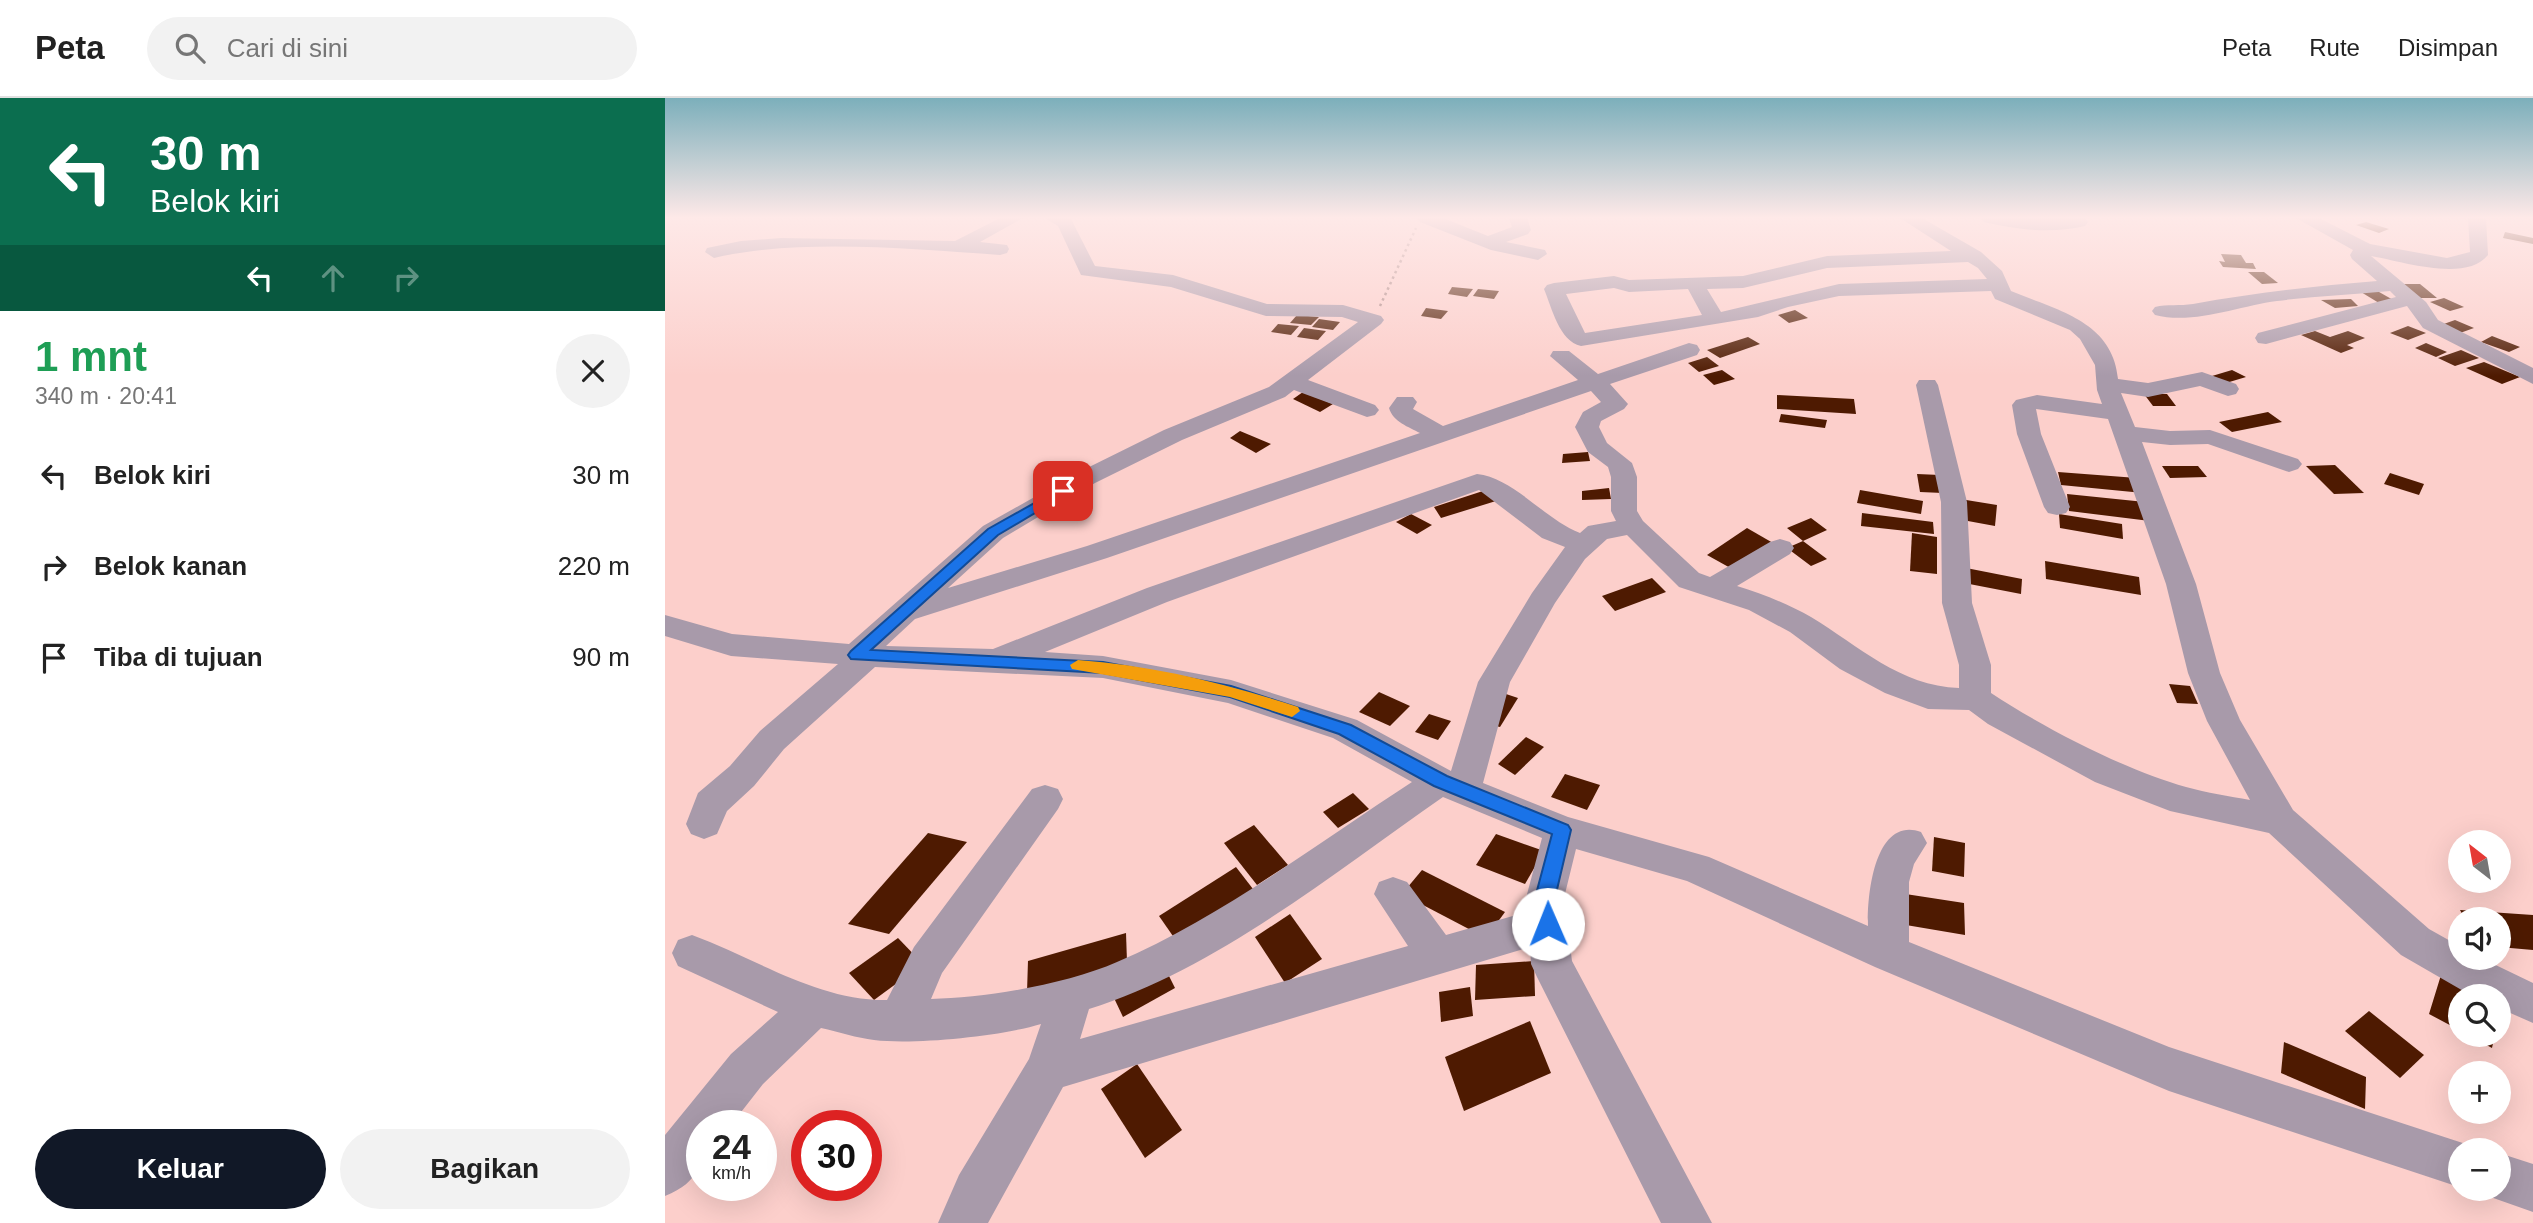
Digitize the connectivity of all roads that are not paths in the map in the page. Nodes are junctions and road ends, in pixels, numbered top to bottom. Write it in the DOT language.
graph roads {
  1 [pos="1088,270"];
  2 [pos="1789,270"];
  3 [pos="1990,270"];
  4 [pos="2377,270"];
  5 [pos="1695,283"];
  6 [pos="1997,285"];
  7 [pos="1629,286"];
  8 [pos="2403,292"];
  9 [pos="2162,311"];
  10 [pos="1715,319"];
  11 [pos="1651,330"];
  12 [pos="2266,338"];
  13 [pos="1689,350"];
  14 [pos="1561,356"];
  15 [pos="2533,377"];
  16 [pos="1291,381"];
  17 [pos="1597,384"];
  18 [pos="2108,384"];
  19 [pos="1927,385"];
  20 [pos="2228,389"];
  21 [pos="1405,402"];
  22 [pos="1367,411"];
  23 [pos="2122,423"];
  24 [pos="1441,435"];
  25 [pos="2289,464"];
  26 [pos="2057,506"];
  27 [pos="1632,527"];
  28 [pos="1584,545"];
  29 [pos="1780,548"];
  30 [pos="1714,587"];
  31 [pos="903,612"];
  32 [pos="665,625"];
  33 [pos="862,656"];
  34 [pos="989,669"];
  35 [pos="1975,698"];
  36 [pos="1452,785"];
  37 [pos="1045,799"];
  38 [pos="2280,820"];
  39 [pos="704,824"];
  40 [pos="1562,830"];
  41 [pos="1908,843"];
  42 [pos="1393,894"];
  43 [pos="1548,924"];
  44 [pos="692,953"];
  45 [pos="1889,954"];
  46 [pos="1438,956"];
  47 [pos="1072,995"];
  48 [pos="2533,1003"];
  49 [pos="814,1007"];
  50 [pos="899,1020"];
  51 [pos="1048,1070"];
  52 [pos="715,1110"];
  53 [pos="686,1146"];
  54 [pos="2448,1161"];
  55 [pos="665,1172"];
  56 [pos="2511,1181"];
  57 [pos="2533,1188"];
  58 [pos="963,1223"];
  59 [pos="1687,1223"];
  1 -- 16 [label="street"];
  2 -- 5 [label="street"];
  3 -- 6 [label="street"];
  4 -- 8 [label="street"];
  5 -- 7 [label="street"];
  5 -- 10 [label="street"];
  6 -- 10 [label="street"];
  6 -- 18 [label="street"];
  7 -- 11 [label="street"];
  7 -- 11 [label="street"];
  8 -- 9 [label="street"];
  8 -- 12 [label="street"];
  8 -- 15 [label="street"];
  10 -- 11 [label="street"];
  13 -- 17 [label="street"];
  14 -- 17 [label="street"];
  16 -- 22 [label="street"];
  16 -- 31 [label="street"];
  17 -- 24 [label="street"];
  17 -- 27 [label="street"];
  18 -- 20 [label="street"];
  18 -- 23 [label="street"];
  19 -- 35 [label="street"];
  21 -- 24 [label="street"];
  23 -- 25 [label="street"];
  23 -- 26 [label="street"];
  23 -- 38 [label="street"];
  24 -- 31 [label="street"];
  27 -- 28 [label="street"];
  27 -- 30 [label="street"];
  28 -- 34 [label="street"];
  28 -- 36 [label="street"];
  29 -- 30 [label="street"];
  30 -- 35 [label="street"];
  31 -- 33 [label="street"];
  32 -- 33 [label="street"];
  33 -- 34 [label="street"];
  33 -- 39 [label="street"];
  34 -- 36 [label="street"];
  35 -- 38 [label="street"];
  36 -- 40 [label="street"];
  36 -- 47 [label="street"];
  37 -- 50 [label="street"];
  38 -- 48 [label="street"];
  40 -- 43 [label="street"];
  40 -- 45 [label="street"];
  41 -- 45 [label="street"];
  42 -- 46 [label="street"];
  43 -- 46 [label="street"];
  43 -- 59 [label="street"];
  44 -- 49 [label="street"];
  45 -- 54 [label="street"];
  46 -- 51 [label="street"];
  47 -- 50 [label="street"];
  47 -- 51 [label="street"];
  49 -- 50 [label="street"];
  49 -- 52 [label="street"];
  51 -- 58 [label="street"];
  53 -- 55 [label="street"];
  56 -- 57 [label="street"];
}
